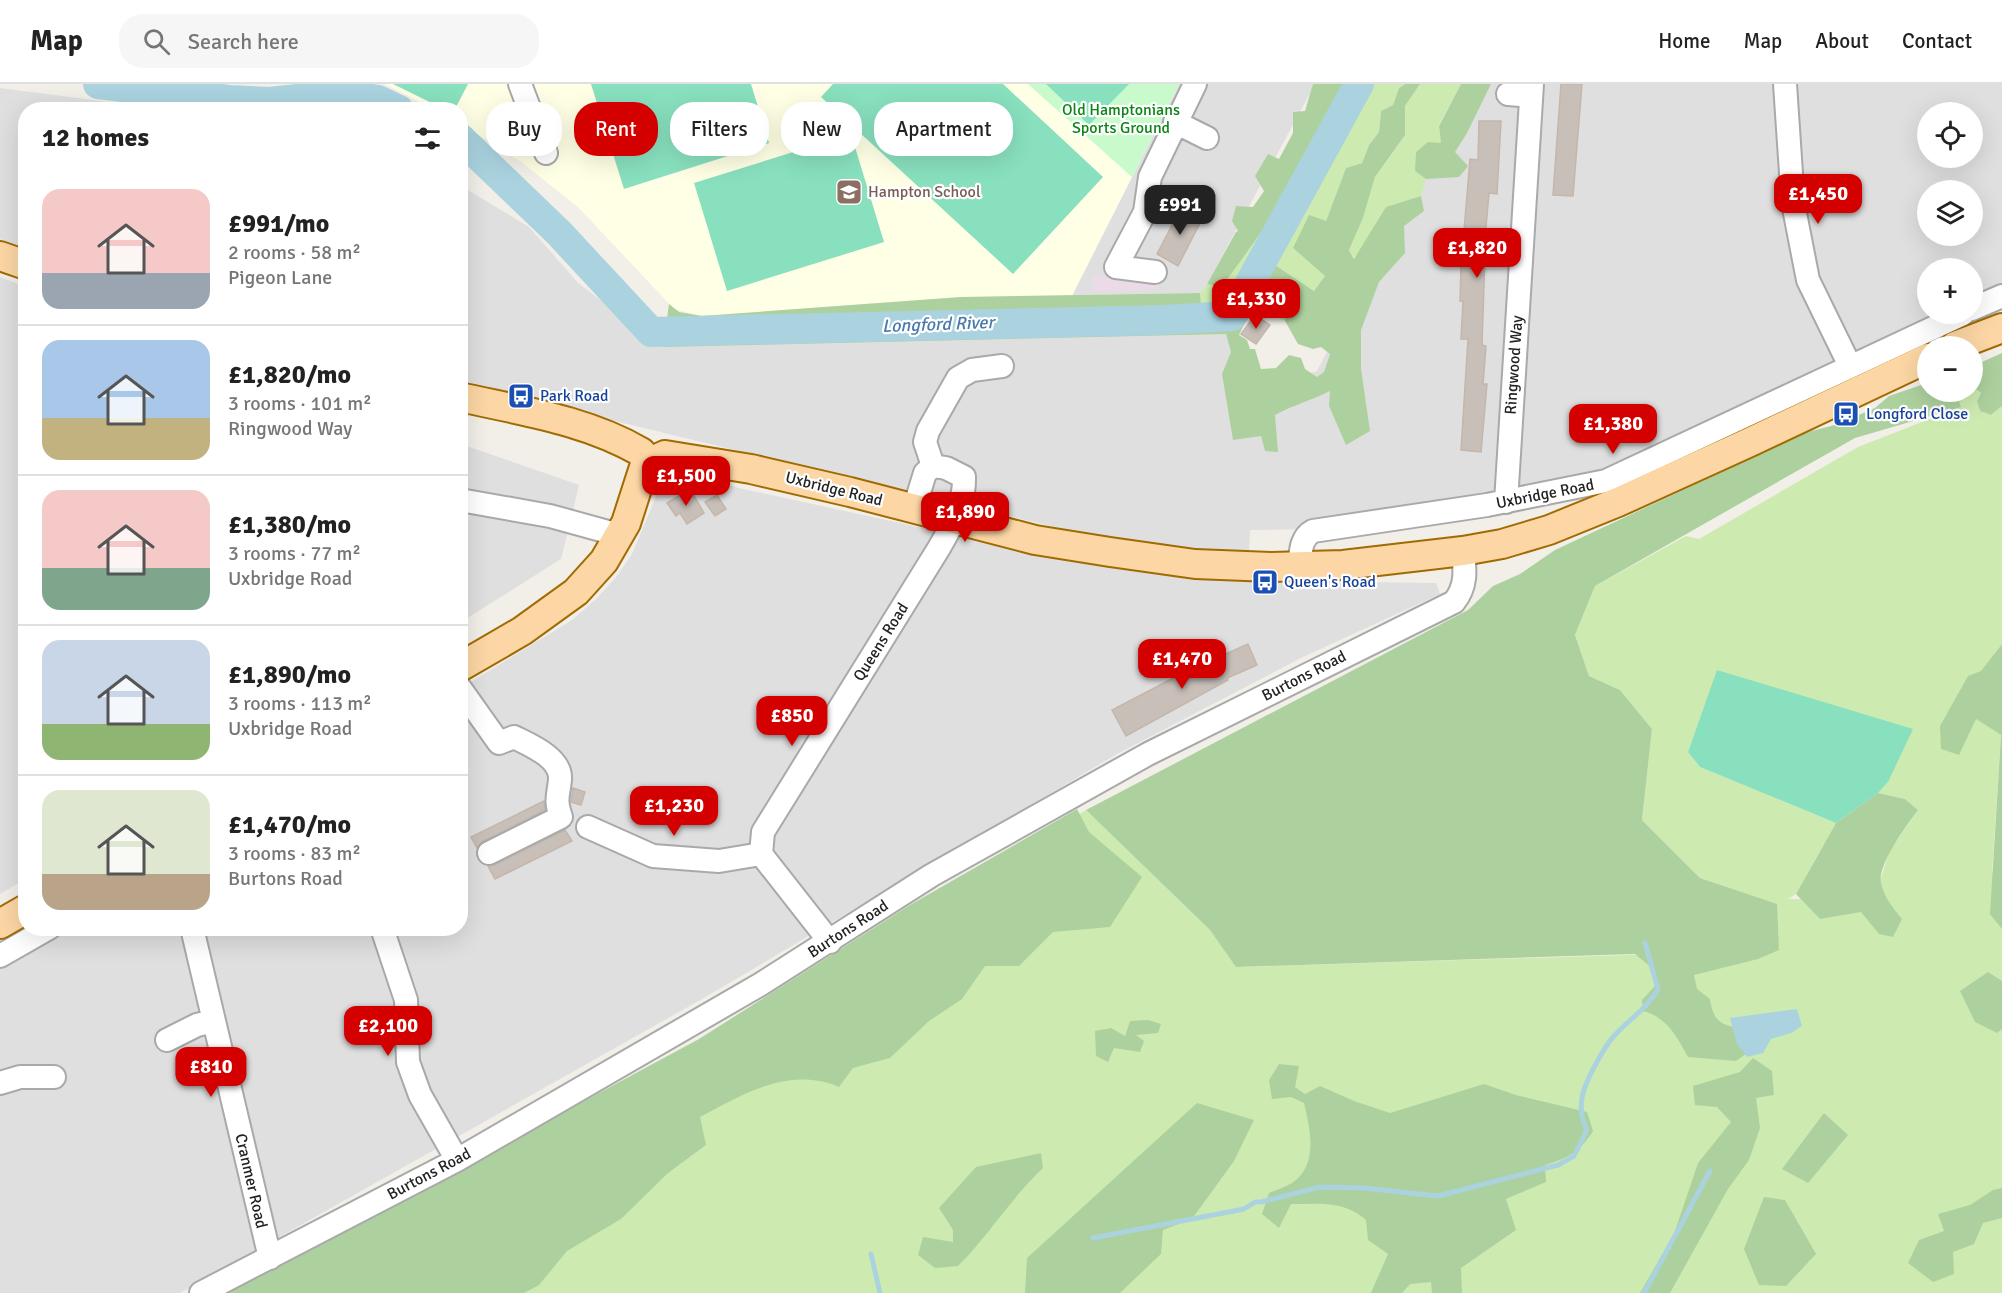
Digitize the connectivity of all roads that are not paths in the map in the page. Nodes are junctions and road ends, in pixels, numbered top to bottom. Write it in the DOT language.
graph roads {
  1 [pos="520,84"];
  2 [pos="1196,84"];
  3 [pos="1785,84"];
  4 [pos="1532,90"];
  5 [pos="1508,94"];
  6 [pos="527,102"];
  7 [pos="1175,122"];
  8 [pos="1208,138"];
  9 [pos="0,256"];
  10 [pos="18,262"];
  11 [pos="1155,272"];
  12 [pos="2002,296"];
  13 [pos="1983,304"];
  14 [pos="1941,324"];
  15 [pos="2002,328"];
  16 [pos="1981,336"];
  17 [pos="1917,363"];
  18 [pos="1002,366"];
  19 [pos="1850,366"];
  20 [pos="468,400"];
  21 [pos="646,458"];
  22 [pos="933,466"];
  23 [pos="468,501"];
  24 [pos="1506,502"];
  25 [pos="914,509"];
  26 [pos="954,520"];
  27 [pos="619,535"];
  28 [pos="1463,551"];
  29 [pos="1299,566"];
  30 [pos="468,662"];
  31 [pos="468,699"];
  32 [pos="588,827"];
  33 [pos="489,853"];
  34 [pos="761,854"];
  35 [pos="18,914"];
  36 [pos="0,924"];
  37 [pos="35,936"];
  38 [pos="194,936"];
  39 [pos="385,936"];
  40 [pos="830,942"];
  41 [pos="0,956"];
  42 [pos="214,1020"];
  43 [pos="167,1040"];
  44 [pos="54,1077"];
  45 [pos="0,1083"];
  46 [pos="457,1160"];
  47 [pos="270,1258"];
  48 [pos="201,1293"];
  1 -- 6 [label="street"];
  2 -- 7 [label="street"];
  3 -- 19 [label="street"];
  4 -- 5 [label="street"];
  4 -- 24 [label="street, Ringwood Way"];
  7 -- 8 [label="street"];
  7 -- 11 [label="street"];
  9 -- 10 [label="main road"];
  12 -- 13 [label="street"];
  14 -- 19 [label="street, Uxbridge Road"];
  15 -- 16 [label="main road"];
  17 -- 28 [label="main road, Uxbridge Road"];
  18 -- 22 [label="street"];
  19 -- 24 [label="street, Uxbridge Road"];
  20 -- 21 [label="main road"];
  21 -- 25 [label="main road, Uxbridge Road"];
  21 -- 27 [label="main road"];
  22 -- 25 [label="street"];
  22 -- 26 [label="street, Queens Road"];
  23 -- 27 [label="street"];
  24 -- 29 [label="street, Uxbridge Road"];
  25 -- 26 [label="main road, Uxbridge Road"];
  26 -- 29 [label="main road, Uxbridge Road"];
  26 -- 34 [label="street, Queens Road"];
  27 -- 30 [label="main road"];
  28 -- 29 [label="main road, Uxbridge Road"];
  28 -- 40 [label="street, Burtons Road"];
  31 -- 33 [label="street"];
  32 -- 34 [label="street"];
  34 -- 40 [label="street"];
  35 -- 36 [label="main road"];
  37 -- 41 [label="street"];
  38 -- 42 [label="street, Cranmer Road"];
  39 -- 46 [label="street"];
  40 -- 46 [label="street, Burtons Road"];
  42 -- 43 [label="street"];
  42 -- 47 [label="street, Cranmer Road"];
  44 -- 45 [label="street"];
  46 -- 47 [label="street, Burtons Road"];
  47 -- 48 [label="street, Burtons Road"];
}
